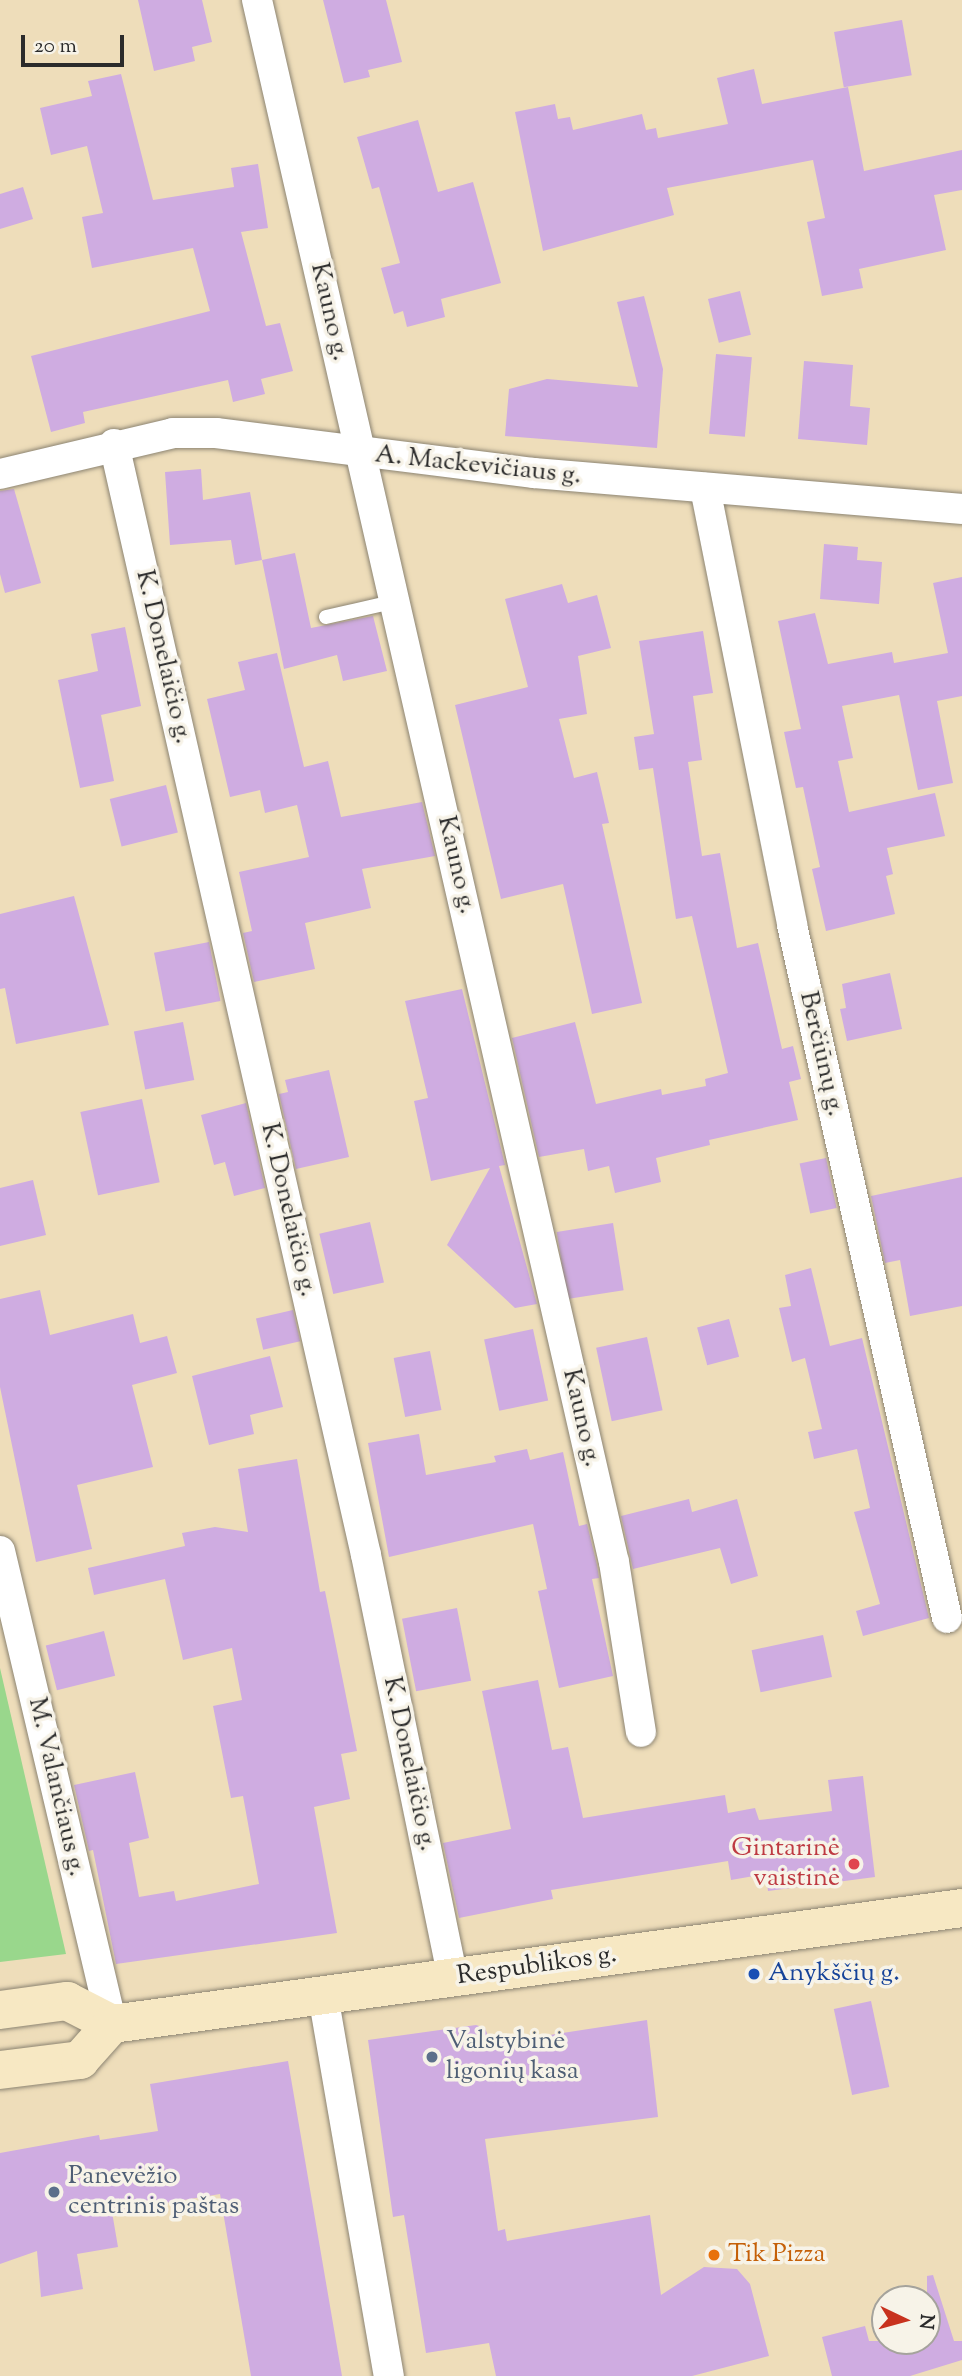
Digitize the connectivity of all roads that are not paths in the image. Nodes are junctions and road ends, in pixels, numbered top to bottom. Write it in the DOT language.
graph roads {
  1 [pos="257,0"];
  2 [pos="114,444"];
  3 [pos="363,454"];
  4 [pos="0,474"];
  5 [pos="705,488"];
  6 [pos="962,509"];
  7 [pos="397,601"];
  8 [pos="326,617"];
  9 [pos="0,1550"];
  10 [pos="947,1618"];
  11 [pos="641,1732"];
  12 [pos="962,1908"];
  13 [pos="453,1978"];
  14 [pos="323,1995"];
  15 [pos="0,2010"];
  16 [pos="112,2024"];
  17 [pos="0,2070"];
  18 [pos="389,2376"];
  1 -- 3 [label="street, Kauno g."];
  2 -- 3 [label="street, A. Mackevičiaus g."];
  2 -- 4 [label="street, A. Mackevičiaus g."];
  2 -- 13 [label="street, K. Donelaičio g."];
  3 -- 5 [label="street, A. Mackevičiaus g."];
  3 -- 7 [label="street, Kauno g."];
  5 -- 6 [label="street, A. Mackevičiaus g."];
  5 -- 10 [label="street, Berčiūnų g."];
  7 -- 8 [label="lane"];
  7 -- 11 [label="street, Kauno g."];
  9 -- 16 [label="street, M. Valančiaus g."];
  12 -- 13 [label="main road, Respublikos g."];
  13 -- 14 [label="main road, Respublikos g."];
  14 -- 16 [label="main road, Respublikos g."];
  14 -- 18 [label="street"];
  15 -- 16 [label="main road"];
  16 -- 17 [label="main road"];
}
